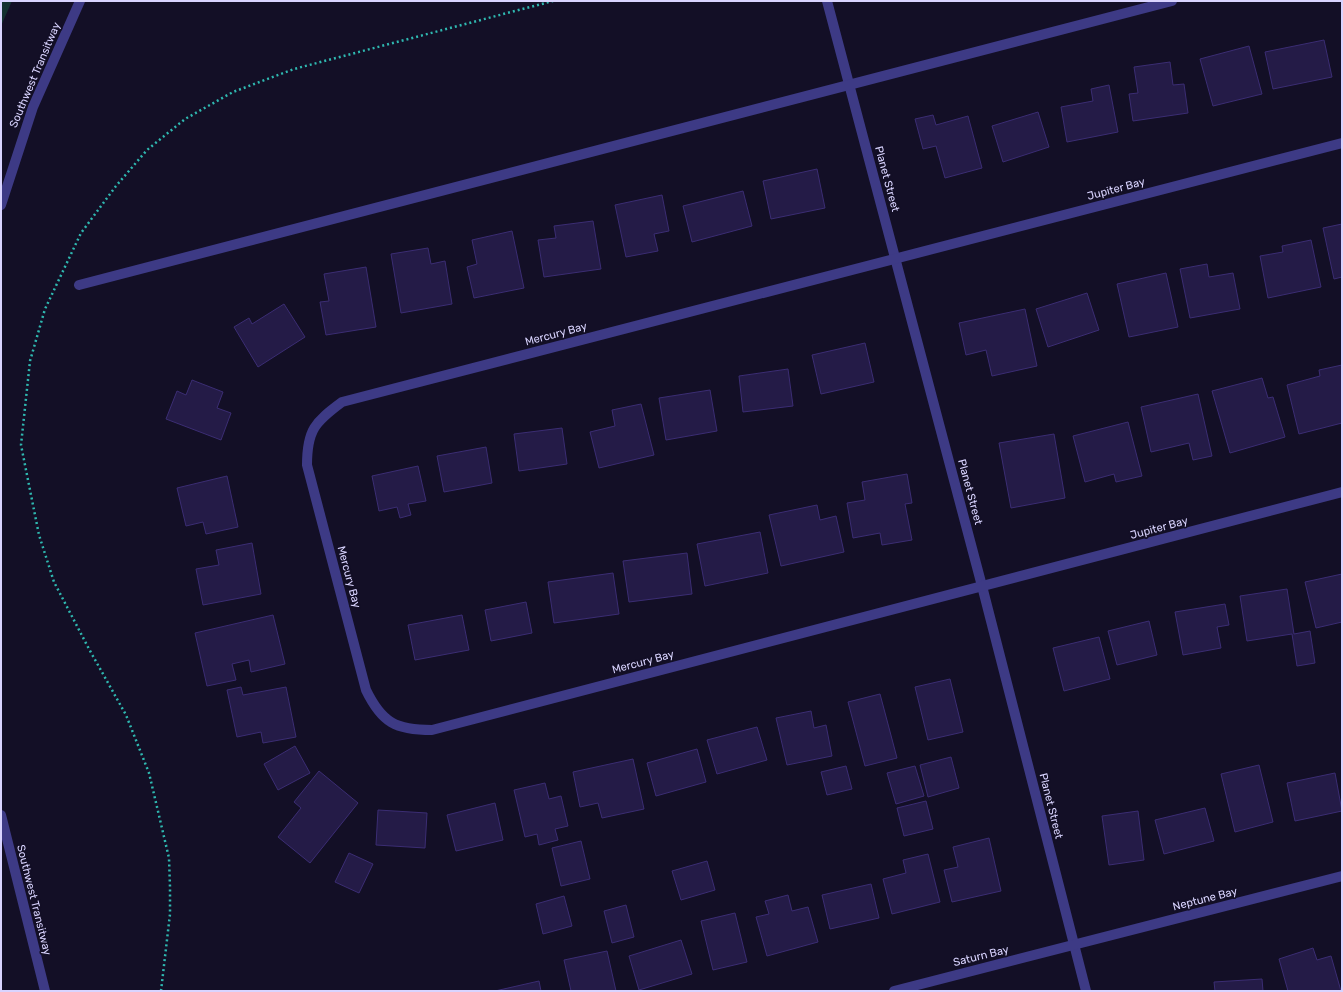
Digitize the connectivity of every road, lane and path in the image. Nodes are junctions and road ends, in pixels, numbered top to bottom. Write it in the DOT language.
graph roads {
  1 [pos="80,1"];
  2 [pos="553,1"];
  3 [pos="827,1"];
  4 [pos="1172,1"];
  5 [pos="850,86"];
  6 [pos="1342,142"];
  7 [pos="1,205"];
  8 [pos="895,259"];
  9 [pos="79,285"];
  10 [pos="1342,492"];
  11 [pos="982,586"];
  12 [pos="1,816"];
  13 [pos="1342,876"];
  14 [pos="1074,945"];
  15 [pos="44,991"];
  16 [pos="161,991"];
  17 [pos="894,991"];
  18 [pos="1086,991"];
  1 -- 7 [label="street, Southwest Transitway"];
  2 -- 16 [label="path"];
  3 -- 5 [label="street, Planet Street"];
  4 -- 5 [label="street"];
  5 -- 8 [label="street, Planet Street"];
  5 -- 9 [label="street"];
  6 -- 8 [label="street, Jupiter Bay"];
  8 -- 11 [label="street, Planet Street"];
  8 -- 11 [label="street, Mercury Bay"];
  10 -- 11 [label="street, Jupiter Bay"];
  11 -- 14 [label="street, Planet Street"];
  12 -- 15 [label="street, Southwest Transitway"];
  13 -- 14 [label="street, Neptune Bay"];
  14 -- 17 [label="street, Saturn Bay"];
  14 -- 18 [label="street, Planet Street"];
}
